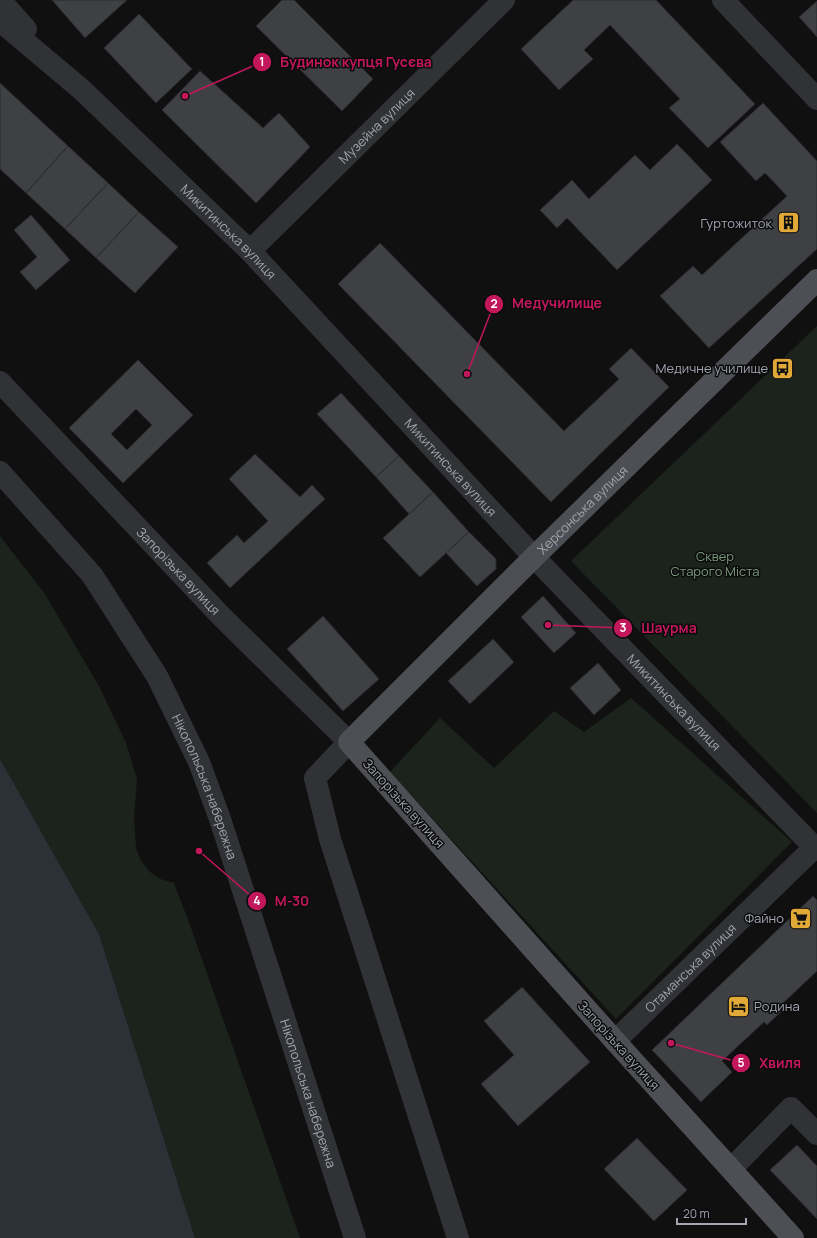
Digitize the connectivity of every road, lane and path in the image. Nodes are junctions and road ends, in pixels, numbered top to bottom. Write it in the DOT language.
graph roads {
  1 [pos="0,0"];
  2 [pos="504,0"];
  3 [pos="723,0"];
  4 [pos="0,21"];
  5 [pos="81,89"];
  6 [pos="817,99"];
  7 [pos="250,251"];
  8 [pos="817,280"];
  9 [pos="0,382"];
  10 [pos="0,472"];
  11 [pos="534,557"];
  12 [pos="349,742"];
  13 [pos="816,847"];
  14 [pos="615,1041"];
  15 [pos="817,1134"];
  16 [pos="731,1169"];
  17 [pos="355,1238"];
  18 [pos="458,1238"];
  19 [pos="793,1238"];
  1 -- 5 [label="street, Микитинська вулиця"];
  2 -- 7 [label="street, Музейна вулиця"];
  3 -- 6 [label="street"];
  4 -- 5 [label="street, Микитинська вулиця"];
  5 -- 7 [label="street, Микитинська вулиця"];
  7 -- 11 [label="street, Микитинська вулиця"];
  8 -- 11 [label="main road, Херсонська вулиця"];
  9 -- 12 [label="street, Запорізька вулиця"];
  10 -- 17 [label="street, Нікопольська набережна"];
  11 -- 12 [label="main road, Херсонська вулиця"];
  11 -- 13 [label="street, Микитинська вулиця"];
  12 -- 14 [label="main road, Запорізька вулиця"];
  12 -- 18 [label="street"];
  13 -- 14 [label="street, Отаманська вулиця"];
  14 -- 16 [label="main road, Запорізька вулиця"];
  15 -- 16 [label="street"];
  16 -- 19 [label="main road, Запорізька вулиця"];
}
